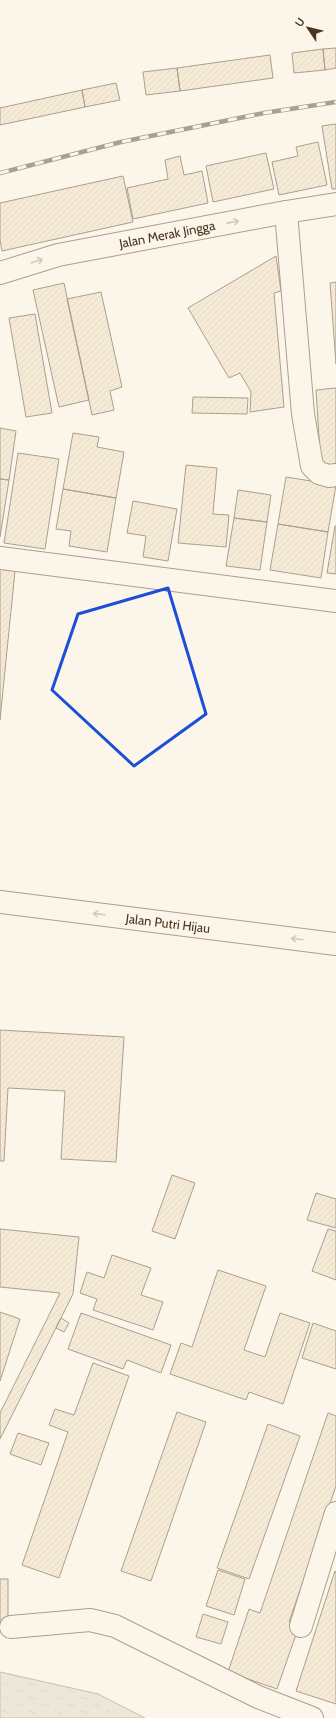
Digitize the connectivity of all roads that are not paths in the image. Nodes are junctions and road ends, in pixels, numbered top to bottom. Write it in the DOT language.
graph roads {
  1 [pos="336,204"];
  2 [pos="286,212"];
  3 [pos="0,273"];
  4 [pos="336,476"];
  5 [pos="0,558"];
  6 [pos="336,601"];
  7 [pos="0,902"];
  8 [pos="336,944"];
  9 [pos="336,1513"];
  10 [pos="301,1626"];
  11 [pos="11,1627"];
  12 [pos="312,1718"];
  1 -- 2 [label="street, Jalan Merak Jingga"];
  3 -- 2 [label="street, Jalan Merak Jingga, one-way"];
  2 -- 4 [label="street"];
  5 -- 6 [label="street"];
  8 -- 7 [label="street, Jalan Putri Hijau, one-way"];
  9 -- 10 [label="street"];
  11 -- 12 [label="street"];
}
